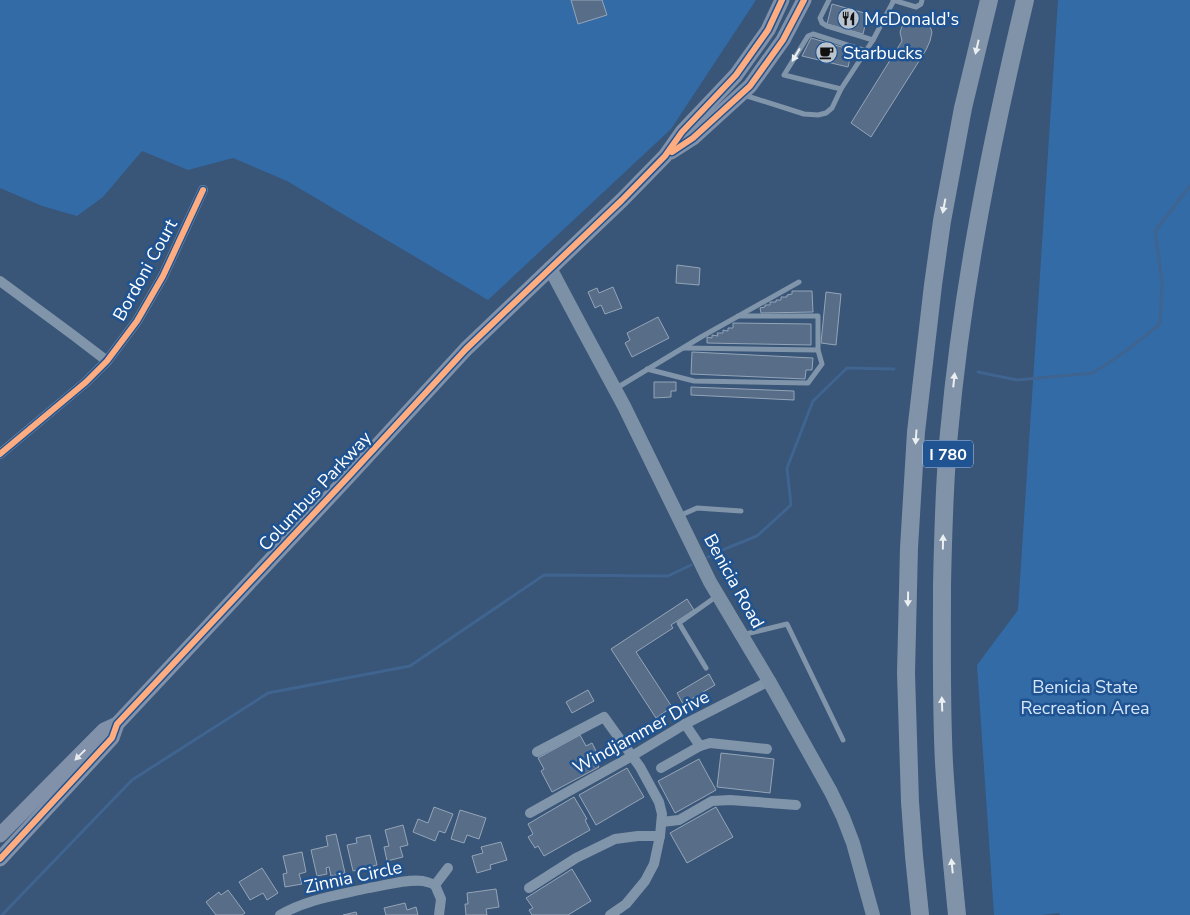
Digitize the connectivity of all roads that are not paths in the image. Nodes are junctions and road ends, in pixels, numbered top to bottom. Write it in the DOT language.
graph roads {
  1 [pos="782,0"];
  2 [pos="804,0"];
  3 [pos="829,0"];
  4 [pos="894,0"];
  5 [pos="922,0"];
  6 [pos="989,0"];
  7 [pos="1025,0"];
  8 [pos="873,40"];
  9 [pos="866,51"];
  10 [pos="725,86"];
  11 [pos="841,89"];
  12 [pos="741,94"];
  13 [pos="665,156"];
  14 [pos="203,190"];
  15 [pos="550,268"];
  16 [pos="0,282"];
  17 [pos="799,282"];
  18 [pos="738,316"];
  19 [pos="684,348"];
  20 [pos="818,350"];
  21 [pos="107,362"];
  22 [pos="647,369"];
  23 [pos="615,389"];
  24 [pos="0,454"];
  25 [pos="741,511"];
  26 [pos="678,516"];
  27 [pos="718,595"];
  28 [pos="742,635"];
  29 [pos="706,668"];
  30 [pos="769,681"];
  31 [pos="117,724"];
  32 [pos="685,724"];
  33 [pos="843,740"];
  34 [pos="700,746"];
  35 [pos="767,749"];
  36 [pos="537,752"];
  37 [pos="632,756"];
  38 [pos="661,768"];
  39 [pos="796,805"];
  40 [pos="530,813"];
  41 [pos="662,822"];
  42 [pos="0,835"];
  43 [pos="660,836"];
  44 [pos="0,859"];
  45 [pos="448,868"];
  46 [pos="434,885"];
  47 [pos="530,888"];
  48 [pos="280,915"];
  49 [pos="439,915"];
  50 [pos="610,915"];
  51 [pos="874,915"];
  52 [pos="920,915"];
  53 [pos="957,915"];
  1 -- 10 [label="main road, Columbus Parkway"];
  2 -- 12 [label="main road, Columbus Parkway"];
  3 -- 8 [label="lane"];
  4 -- 5 [label="lane"];
  4 -- 8 [label="lane"];
  6 -- 52 [label="highway, I 780, one-way"];
  53 -- 7 [label="highway, I 780, one-way"];
  8 -- 9 [label="lane"];
  9 -- 11 [label="lane"];
  9 -- 11 [label="lane, one-way"];
  10 -- 12 [label="lane"];
  10 -- 13 [label="main road, Columbus Parkway"];
  11 -- 12 [label="lane"];
  12 -- 13 [label="main road, Columbus Parkway"];
  13 -- 15 [label="main road, Columbus Parkway"];
  14 -- 21 [label="street, Bordoni Court"];
  15 -- 23 [label="main road, Benicia Road"];
  15 -- 31 [label="main road, Columbus Parkway"];
  16 -- 21 [label="street"];
  17 -- 18 [label="lane"];
  18 -- 19 [label="lane"];
  18 -- 20 [label="lane"];
  19 -- 20 [label="lane"];
  19 -- 22 [label="lane"];
  20 -- 22 [label="lane"];
  21 -- 24 [label="street, Bordoni Court"];
  22 -- 23 [label="lane"];
  23 -- 26 [label="main road, Benicia Road"];
  25 -- 26 [label="lane"];
  26 -- 27 [label="main road, Benicia Road"];
  27 -- 28 [label="main road, Benicia Road"];
  27 -- 29 [label="lane"];
  28 -- 30 [label="main road, Benicia Road"];
  28 -- 33 [label="lane"];
  30 -- 32 [label="street, Windjammer Drive"];
  30 -- 51 [label="main road, Benicia Road"];
  31 -- 42 [label="main road, Columbus Parkway, one-way"];
  31 -- 44 [label="main road, Columbus Parkway"];
  32 -- 34 [label="street"];
  32 -- 37 [label="street, Windjammer Drive"];
  34 -- 35 [label="street"];
  34 -- 38 [label="street"];
  36 -- 37 [label="street"];
  37 -- 40 [label="street, Windjammer Drive"];
  37 -- 41 [label="street"];
  39 -- 41 [label="street"];
  41 -- 43 [label="street"];
  43 -- 47 [label="street"];
  43 -- 50 [label="street"];
  45 -- 46 [label="street"];
  46 -- 48 [label="street, Zinnia Circle"];
  46 -- 49 [label="street"];
}
